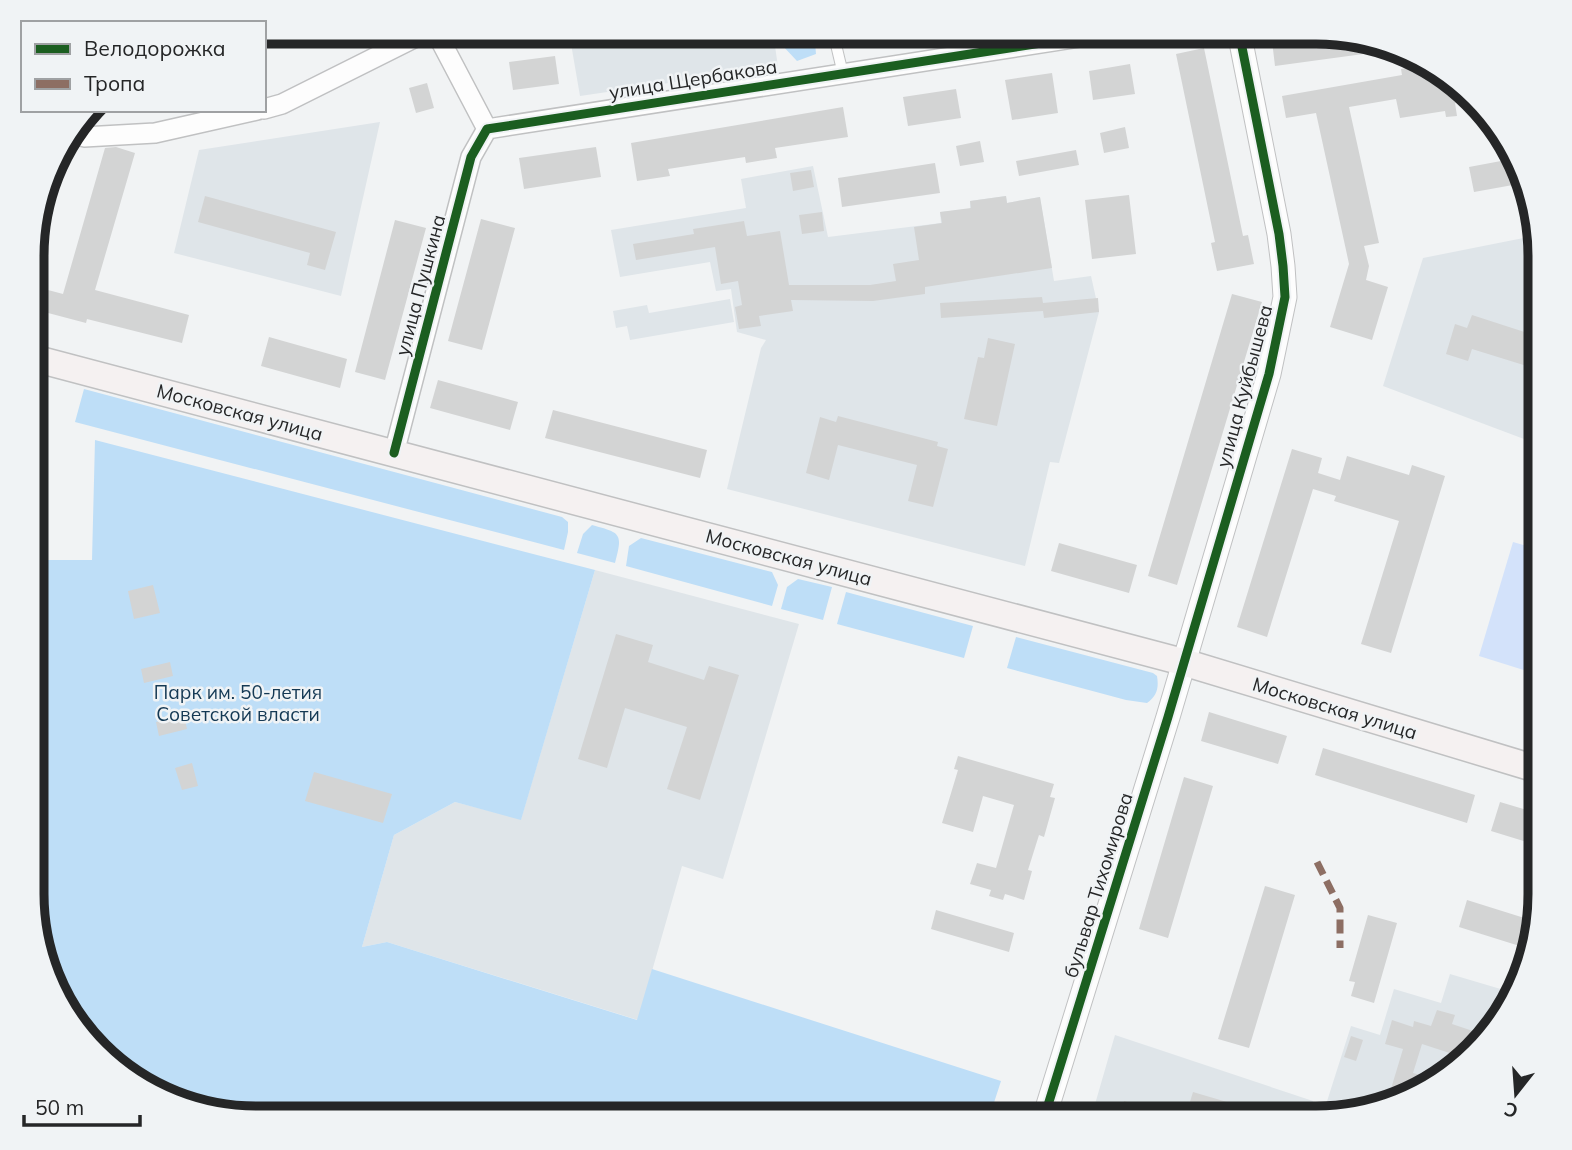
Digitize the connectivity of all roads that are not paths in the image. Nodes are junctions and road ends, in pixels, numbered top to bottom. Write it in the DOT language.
graph roads {
  1 [pos="402,44"];
  2 [pos="442,44"];
  3 [pos="836,44"];
  4 [pos="1035,44"];
  5 [pos="1241,44"];
  6 [pos="844,74"];
  7 [pos="266,108"];
  8 [pos="248,112"];
  9 [pos="487,129"];
  10 [pos="84,137"];
  11 [pos="44,361"];
  12 [pos="394,453"];
  13 [pos="1183,662"];
  14 [pos="1528,766"];
  15 [pos="1048,1106"];
  1 -- 7 [label="street"];
  2 -- 9 [label="street"];
  3 -- 6 [label="lane"];
  4 -- 6 [label="street, улица Щербакова"];
  5 -- 13 [label="street, улица Куйбышева"];
  6 -- 9 [label="street, улица Щербакова"];
  8 -- 10 [label="street"];
  9 -- 12 [label="street, улица Пушкина"];
  11 -- 12 [label="main road, Московская улица"];
  12 -- 13 [label="main road, Московская улица"];
  13 -- 14 [label="main road, Московская улица"];
  13 -- 15 [label="street, бульвар Тихомирова"];
}
